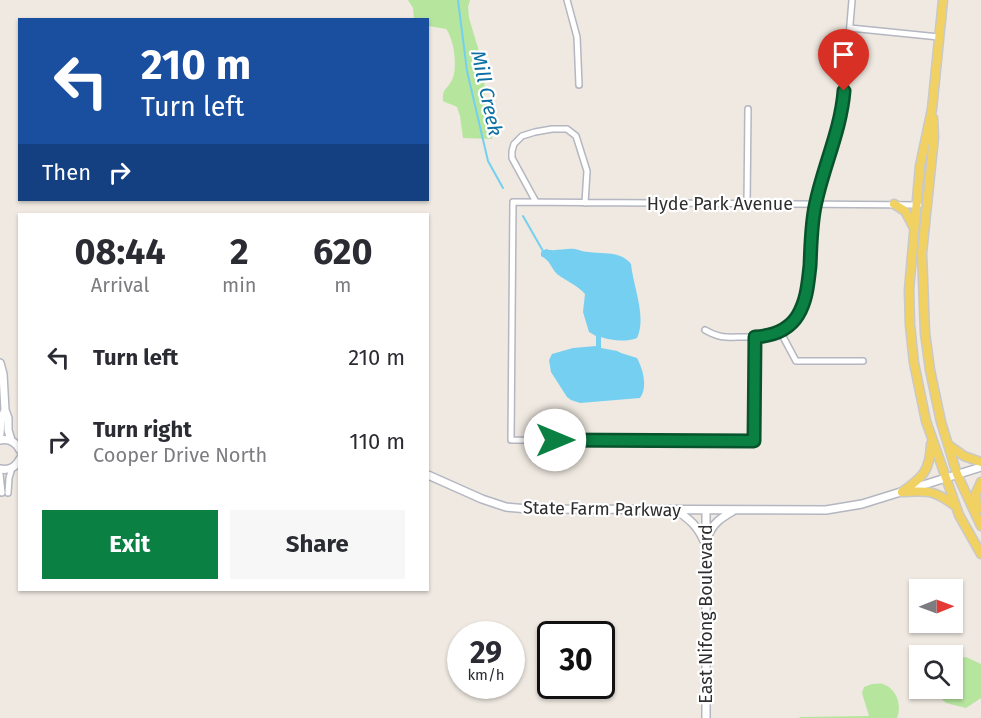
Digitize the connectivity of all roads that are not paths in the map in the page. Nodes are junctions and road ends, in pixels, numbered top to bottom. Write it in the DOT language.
graph roads {
  1 [pos="567,0"];
  2 [pos="852,0"];
  3 [pos="943,0"];
  4 [pos="850,28"];
  5 [pos="939,37"];
  6 [pos="579,85"];
  7 [pos="747,109"];
  8 [pos="932,109"];
  9 [pos="536,202"];
  10 [pos="585,203"];
  11 [pos="747,204"];
  12 [pos="815,204"];
  13 [pos="894,204"];
  14 [pos="928,204"];
  15 [pos="917,205"];
  16 [pos="915,231"];
  17 [pos="705,330"];
  18 [pos="780,331"];
  19 [pos="755,337"];
  20 [pos="863,361"];
  21 [pos="0,363"];
  22 [pos="4,410"];
  23 [pos="0,434"];
  24 [pos="0,440"];
  25 [pos="11,440"];
  26 [pos="932,440"];
  27 [pos="948,445"];
  28 [pos="18,447"];
  29 [pos="981,462"];
  30 [pos="17,463"];
  31 [pos="981,467"];
  32 [pos="0,469"];
  33 [pos="0,474"];
  34 [pos="957,474"];
  35 [pos="429,475"];
  36 [pos="945,478"];
  37 [pos="981,482"];
  38 [pos="902,492"];
  39 [pos="955,506"];
  40 [pos="676,510"];
  41 [pos="706,510"];
  42 [pos="734,510"];
  43 [pos="979,523"];
  44 [pos="706,544"];
  45 [pos="981,554"];
  46 [pos="706,718"];
  1 -- 6 [label="street"];
  2 -- 4 [label="street"];
  3 -- 5 [label="main road"];
  4 -- 5 [label="street"];
  4 -- 12 [label="street"];
  5 -- 8 [label="main road"];
  7 -- 11 [label="street"];
  8 -- 14 [label="main road"];
  8 -- 15 [label="main road"];
  9 -- 10 [label="street, Hyde Park Avenue"];
  9 -- 10 [label="street"];
  9 -- 19 [label="street, Hyde Park Avenue"];
  10 -- 11 [label="street, Hyde Park Avenue"];
  11 -- 12 [label="street, Hyde Park Avenue"];
  12 -- 13 [label="street, Hyde Park Avenue"];
  12 -- 18 [label="street"];
  13 -- 15 [label="street, Hyde Park Avenue"];
  13 -- 16 [label="main road"];
  14 -- 15 [label="street, Hyde Park Avenue"];
  14 -- 27 [label="main road"];
  15 -- 16 [label="main road"];
  16 -- 26 [label="main road"];
  17 -- 19 [label="street"];
  18 -- 19 [label="street"];
  18 -- 20 [label="street"];
  21 -- 22 [label="street"];
  22 -- 23 [label="street"];
  22 -- 25 [label="street"];
  24 -- 25 [label="street"];
  25 -- 28 [label="street"];
  26 -- 36 [label="main road"];
  26 -- 38 [label="main road"];
  27 -- 29 [label="main road"];
  27 -- 34 [label="main road"];
  30 -- 32 [label="street"];
  30 -- 33 [label="street"];
  31 -- 34 [label="street, State Farm Parkway"];
  34 -- 36 [label="street, State Farm Parkway"];
  34 -- 43 [label="main road"];
  35 -- 40 [label="street, State Farm Parkway"];
  36 -- 38 [label="street, State Farm Parkway"];
  36 -- 39 [label="main road"];
  37 -- 43 [label="main road"];
  38 -- 39 [label="main road"];
  38 -- 42 [label="street, State Farm Parkway"];
  39 -- 45 [label="main road"];
  40 -- 41 [label="street, State Farm Parkway"];
  40 -- 44 [label="street"];
  41 -- 42 [label="street, State Farm Parkway"];
  41 -- 44 [label="street, East Nifong Boulevard"];
  42 -- 44 [label="street"];
  44 -- 46 [label="street, East Nifong Boulevard"];
}
